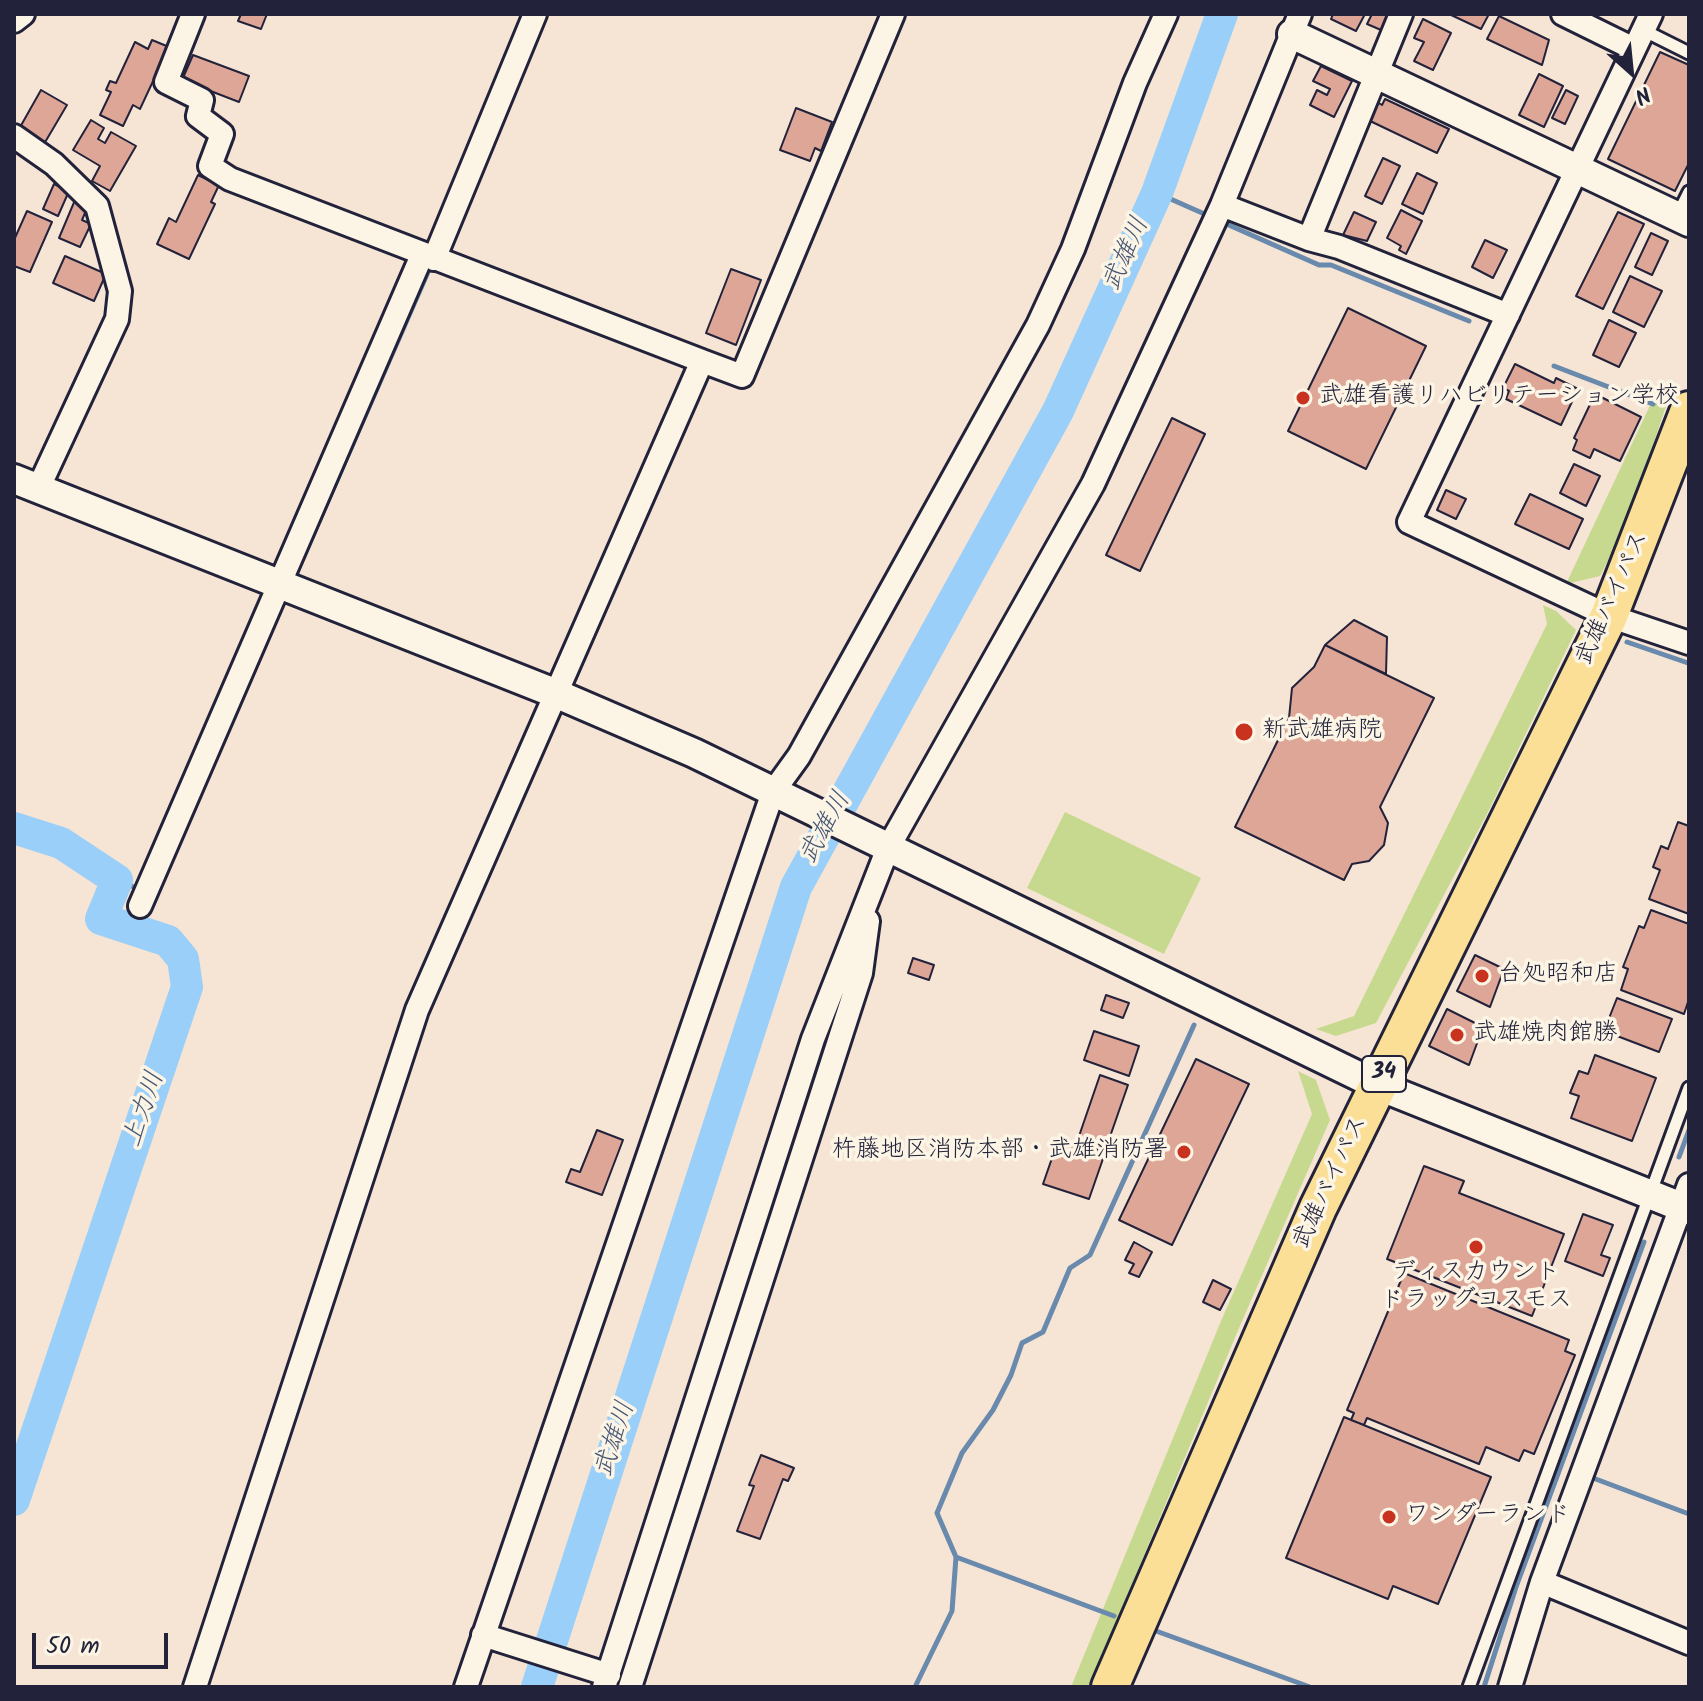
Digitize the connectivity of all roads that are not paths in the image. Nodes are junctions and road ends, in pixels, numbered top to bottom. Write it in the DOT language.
graph roads {
  1 [pos="23,14"];
  2 [pos="193,14"];
  3 [pos="535,14"];
  4 [pos="893,14"];
  5 [pos="1166,14"];
  6 [pos="1401,14"];
  7 [pos="1563,14"];
  8 [pos="14,21"];
  9 [pos="1296,24"];
  10 [pos="1643,31"];
  11 [pos="1689,53"];
  12 [pos="1375,72"];
  13 [pos="14,136"];
  14 [pos="1578,169"];
  15 [pos="1222,205"];
  16 [pos="1685,210"];
  17 [pos="1309,239"];
  18 [pos="428,257"];
  19 [pos="1508,315"];
  20 [pos="702,361"];
  21 [pos="1689,410"];
  22 [pos="1689,429"];
  23 [pos="1670,467"];
  24 [pos="26,484"];
  25 [pos="278,584"];
  26 [pos="1609,616"];
  27 [pos="1689,643"];
  28 [pos="557,694"];
  29 [pos="775,793"];
  30 [pos="886,847"];
  31 [pos="872,889"];
  32 [pos="140,906"];
  33 [pos="1379,1086"];
  34 [pos="1689,1088"];
  35 [pos="1649,1195"];
  36 [pos="1686,1201"];
  37 [pos="1542,1582"];
  38 [pos="483,1635"];
  39 [pos="1689,1643"];
  40 [pos="607,1681"];
  41 [pos="195,1687"];
  42 [pos="466,1687"];
  43 [pos="630,1687"];
  44 [pos="1110,1687"];
  45 [pos="1469,1687"];
  46 [pos="1510,1687"];
  1 -- 8 [label="street"];
  2 -- 18 [label="street"];
  3 -- 18 [label="street"];
  4 -- 20 [label="street"];
  5 -- 29 [label="street"];
  6 -- 12 [label="street"];
  7 -- 10 [label="street"];
  9 -- 12 [label="street"];
  9 -- 15 [label="street"];
  10 -- 11 [label="lane"];
  10 -- 14 [label="street"];
  12 -- 14 [label="street"];
  12 -- 17 [label="street"];
  13 -- 24 [label="street"];
  14 -- 16 [label="street"];
  14 -- 19 [label="street"];
  15 -- 17 [label="street"];
  15 -- 30 [label="street"];
  17 -- 19 [label="street"];
  18 -- 20 [label="street"];
  18 -- 25 [label="street"];
  19 -- 26 [label="street"];
  20 -- 28 [label="street"];
  21 -- 23 [label="highway, 武雄バイパス / 34"];
  22 -- 23 [label="highway, 武雄バイパス / 34"];
  23 -- 26 [label="highway, 武雄バイパス / 34"];
  24 -- 25 [label="street"];
  25 -- 28 [label="street"];
  25 -- 32 [label="street"];
  26 -- 27 [label="street"];
  26 -- 33 [label="highway, 武雄バイパス / 34"];
  28 -- 29 [label="street"];
  28 -- 41 [label="street"];
  29 -- 30 [label="street"];
  29 -- 38 [label="street"];
  30 -- 31 [label="street"];
  30 -- 33 [label="street"];
  31 -- 40 [label="street"];
  31 -- 43 [label="street"];
  33 -- 35 [label="street"];
  33 -- 44 [label="highway, 武雄バイパス / 34"];
  34 -- 35 [label="lane"];
  35 -- 36 [label="street"];
  35 -- 45 [label="lane"];
  36 -- 37 [label="street"];
  37 -- 39 [label="street"];
  37 -- 46 [label="street"];
  38 -- 40 [label="street"];
  38 -- 42 [label="street"];
}
